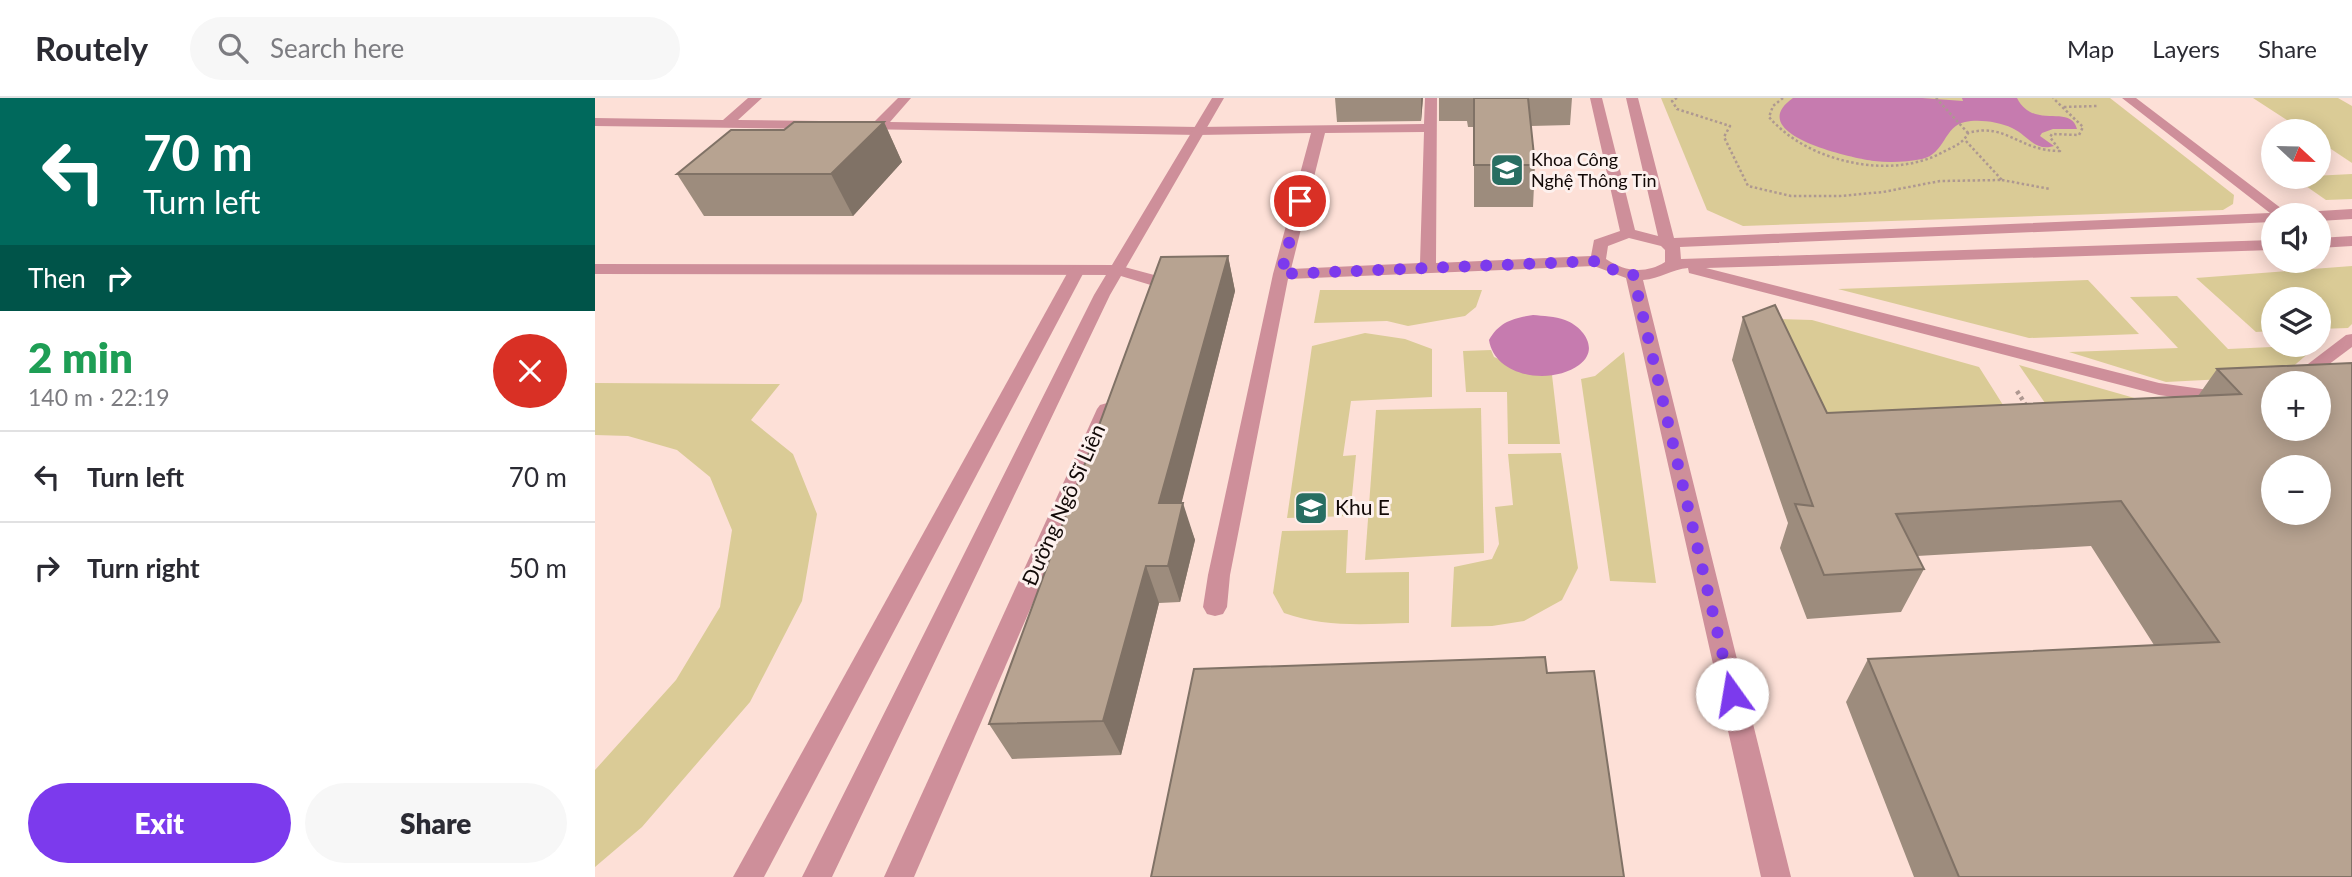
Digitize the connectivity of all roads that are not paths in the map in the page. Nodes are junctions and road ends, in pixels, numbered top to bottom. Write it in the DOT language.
graph roads {
  1 [pos="756,98"];
  2 [pos="905,98"];
  3 [pos="1219,98"];
  4 [pos="1431,98"];
  5 [pos="1596,98"];
  6 [pos="1632,98"];
  7 [pos="2128,98"];
  8 [pos="595,122"];
  9 [pos="726,124"];
  10 [pos="879,125"];
  11 [pos="1429,128"];
  12 [pos="1319,129"];
  13 [pos="1198,131"];
  14 [pos="2267,203"];
  15 [pos="2352,214"];
  16 [pos="2331,215"];
  17 [pos="2261,218"];
  18 [pos="1628,233"];
  19 [pos="2352,241"];
  20 [pos="2331,242"];
  21 [pos="1667,243"];
  22 [pos="2261,244"];
  23 [pos="1598,261"];
  24 [pos="1673,264"];
  25 [pos="1428,268"];
  26 [pos="595,269"];
  27 [pos="1077,270"];
  28 [pos="1117,270"];
  29 [pos="1281,274"];
  30 [pos="1633,274"];
  31 [pos="1146,321"];
  32 [pos="2352,339"];
  33 [pos="2308,371"];
  34 [pos="1118,384"];
  35 [pos="2261,396"];
  36 [pos="1215,607"];
  37 [pos="748,877"];
  38 [pos="817,877"];
  39 [pos="899,877"];
  40 [pos="1776,877"];
  1 -- 9 [label="street"];
  2 -- 10 [label="street"];
  3 -- 13 [label="street"];
  4 -- 11 [label="street"];
  5 -- 18 [label="street"];
  6 -- 21 [label="street"];
  7 -- 14 [label="street"];
  8 -- 9 [label="street"];
  9 -- 10 [label="street"];
  10 -- 13 [label="street"];
  11 -- 12 [label="street"];
  11 -- 25 [label="street"];
  12 -- 13 [label="street"];
  12 -- 29 [label="street"];
  13 -- 28 [label="street"];
  15 -- 16 [label="street"];
  17 -- 21 [label="street"];
  18 -- 21 [label="street"];
  18 -- 23 [label="street"];
  19 -- 20 [label="street"];
  21 -- 24 [label="street"];
  22 -- 24 [label="street"];
  23 -- 25 [label="street"];
  23 -- 30 [label="street"];
  24 -- 30 [label="street"];
  24 -- 35 [label="street"];
  25 -- 29 [label="street"];
  26 -- 27 [label="street"];
  27 -- 28 [label="street"];
  27 -- 37 [label="street"];
  28 -- 31 [label="street"];
  28 -- 38 [label="street"];
  29 -- 36 [label="street"];
  30 -- 40 [label="street"];
  32 -- 33 [label="street"];
  34 -- 39 [label="street, Đường Ngô Sĩ Liên"];
}
